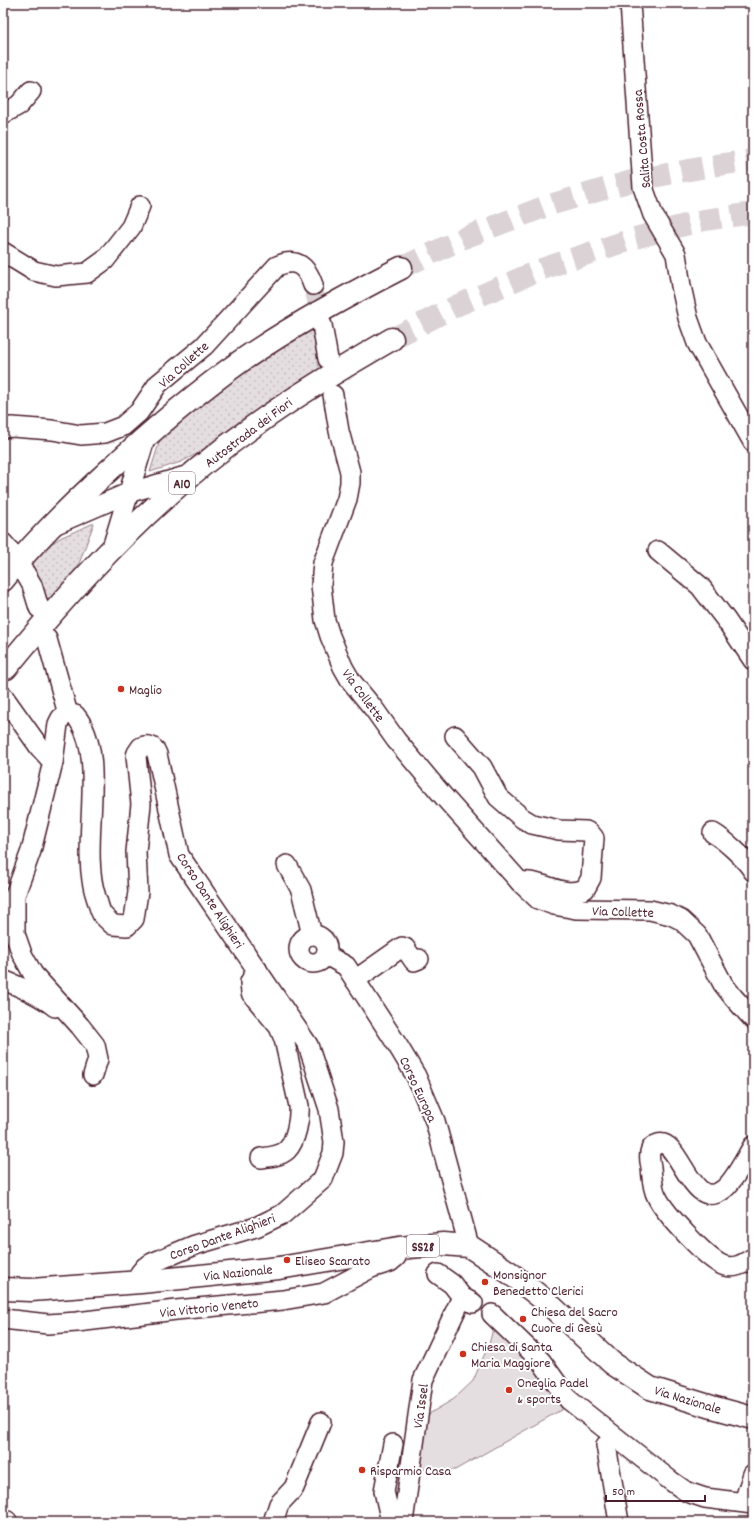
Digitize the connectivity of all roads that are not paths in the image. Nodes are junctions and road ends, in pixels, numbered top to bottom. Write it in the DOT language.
graph roads {
  1 [pos="630,3"];
  2 [pos="31,91"];
  3 [pos="3,114"];
  4 [pos="140,206"];
  5 [pos="3,252"];
  6 [pos="401,268"];
  7 [pos="314,285"];
  8 [pos="322,326"];
  9 [pos="392,339"];
  10 [pos="328,359"];
  11 [pos="333,395"];
  12 [pos="3,428"];
  13 [pos="146,436"];
  14 [pos="753,442"];
  15 [pos="193,474"];
  16 [pos="128,493"];
  17 [pos="50,527"];
  18 [pos="112,548"];
  19 [pos="658,551"];
  20 [pos="25,573"];
  21 [pos="3,580"];
  22 [pos="39,608"];
  23 [pos="47,639"];
  24 [pos="753,660"];
  25 [pos="6,668"];
  26 [pos="3,696"];
  27 [pos="68,714"];
  28 [pos="455,736"];
  29 [pos="53,762"];
  30 [pos="713,833"];
  31 [pos="286,865"];
  32 [pos="753,871"];
  33 [pos="520,882"];
  34 [pos="419,959"];
  35 [pos="257,969"];
  36 [pos="3,980"];
  37 [pos="356,980"];
  38 [pos="753,1019"];
  39 [pos="80,1026"];
  40 [pos="93,1075"];
  41 [pos="753,1146"];
  42 [pos="260,1158"];
  43 [pos="469,1246"];
  44 [pos="399,1248"];
  45 [pos="753,1258"];
  46 [pos="438,1274"];
  47 [pos="142,1282"];
  48 [pos="3,1289"];
  49 [pos="492,1314"];
  50 [pos="3,1319"];
  51 [pos="753,1418"];
  52 [pos="321,1422"];
  53 [pos="393,1444"];
  54 [pos="606,1445"];
  55 [pos="753,1474"];
  56 [pos="749,1503"];
  57 [pos="273,1522"];
  58 [pos="391,1522"];
  59 [pos="403,1522"];
  60 [pos="619,1522"];
  1 -- 14 [label="street, Salita Costa Rossa"];
  2 -- 3 [label="street"];
  4 -- 5 [label="street"];
  6 -- 13 [label="main road"];
  7 -- 12 [label="street, Via Collette"];
  8 -- 10 [label="street"];
  9 -- 15 [label="main road, Autostrada dei Fiori / A10"];
  11 -- 33 [label="street, Via Collette"];
  13 -- 16 [label="street"];
  13 -- 17 [label="main road"];
  15 -- 16 [label="street"];
  15 -- 18 [label="main road, Autostrada dei Fiori / A10"];
  16 -- 17 [label="street"];
  16 -- 18 [label="street"];
  17 -- 21 [label="main road"];
  18 -- 25 [label="main road, Autostrada dei Fiori / A10"];
  19 -- 24 [label="street"];
  20 -- 22 [label="street"];
  23 -- 27 [label="street"];
  26 -- 29 [label="street"];
  27 -- 29 [label="street"];
  27 -- 35 [label="street, Corso Dante Alighieri"];
  28 -- 33 [label="street, Via Collette"];
  29 -- 39 [label="street"];
  30 -- 32 [label="street"];
  31 -- 37 [label="street, Corso Europa"];
  33 -- 38 [label="street, Via Collette"];
  34 -- 37 [label="street"];
  35 -- 42 [label="street"];
  35 -- 47 [label="street, Corso Dante Alighieri"];
  36 -- 39 [label="street"];
  37 -- 43 [label="street, Corso Europa"];
  39 -- 40 [label="street"];
  41 -- 45 [label="street"];
  43 -- 44 [label="main road, Via Nazionale / SS28"];
  43 -- 51 [label="main road, Via Nazionale / SS28"];
  44 -- 47 [label="main road, Via Nazionale / SS28"];
  44 -- 50 [label="street, Via Vittorio Veneto"];
  46 -- 59 [label="street, Via Issel"];
  47 -- 48 [label="main road, Via Nazionale / SS28"];
  49 -- 56 [label="street"];
  52 -- 57 [label="street"];
  53 -- 58 [label="street"];
  54 -- 60 [label="street"];
  55 -- 56 [label="street"];
}
